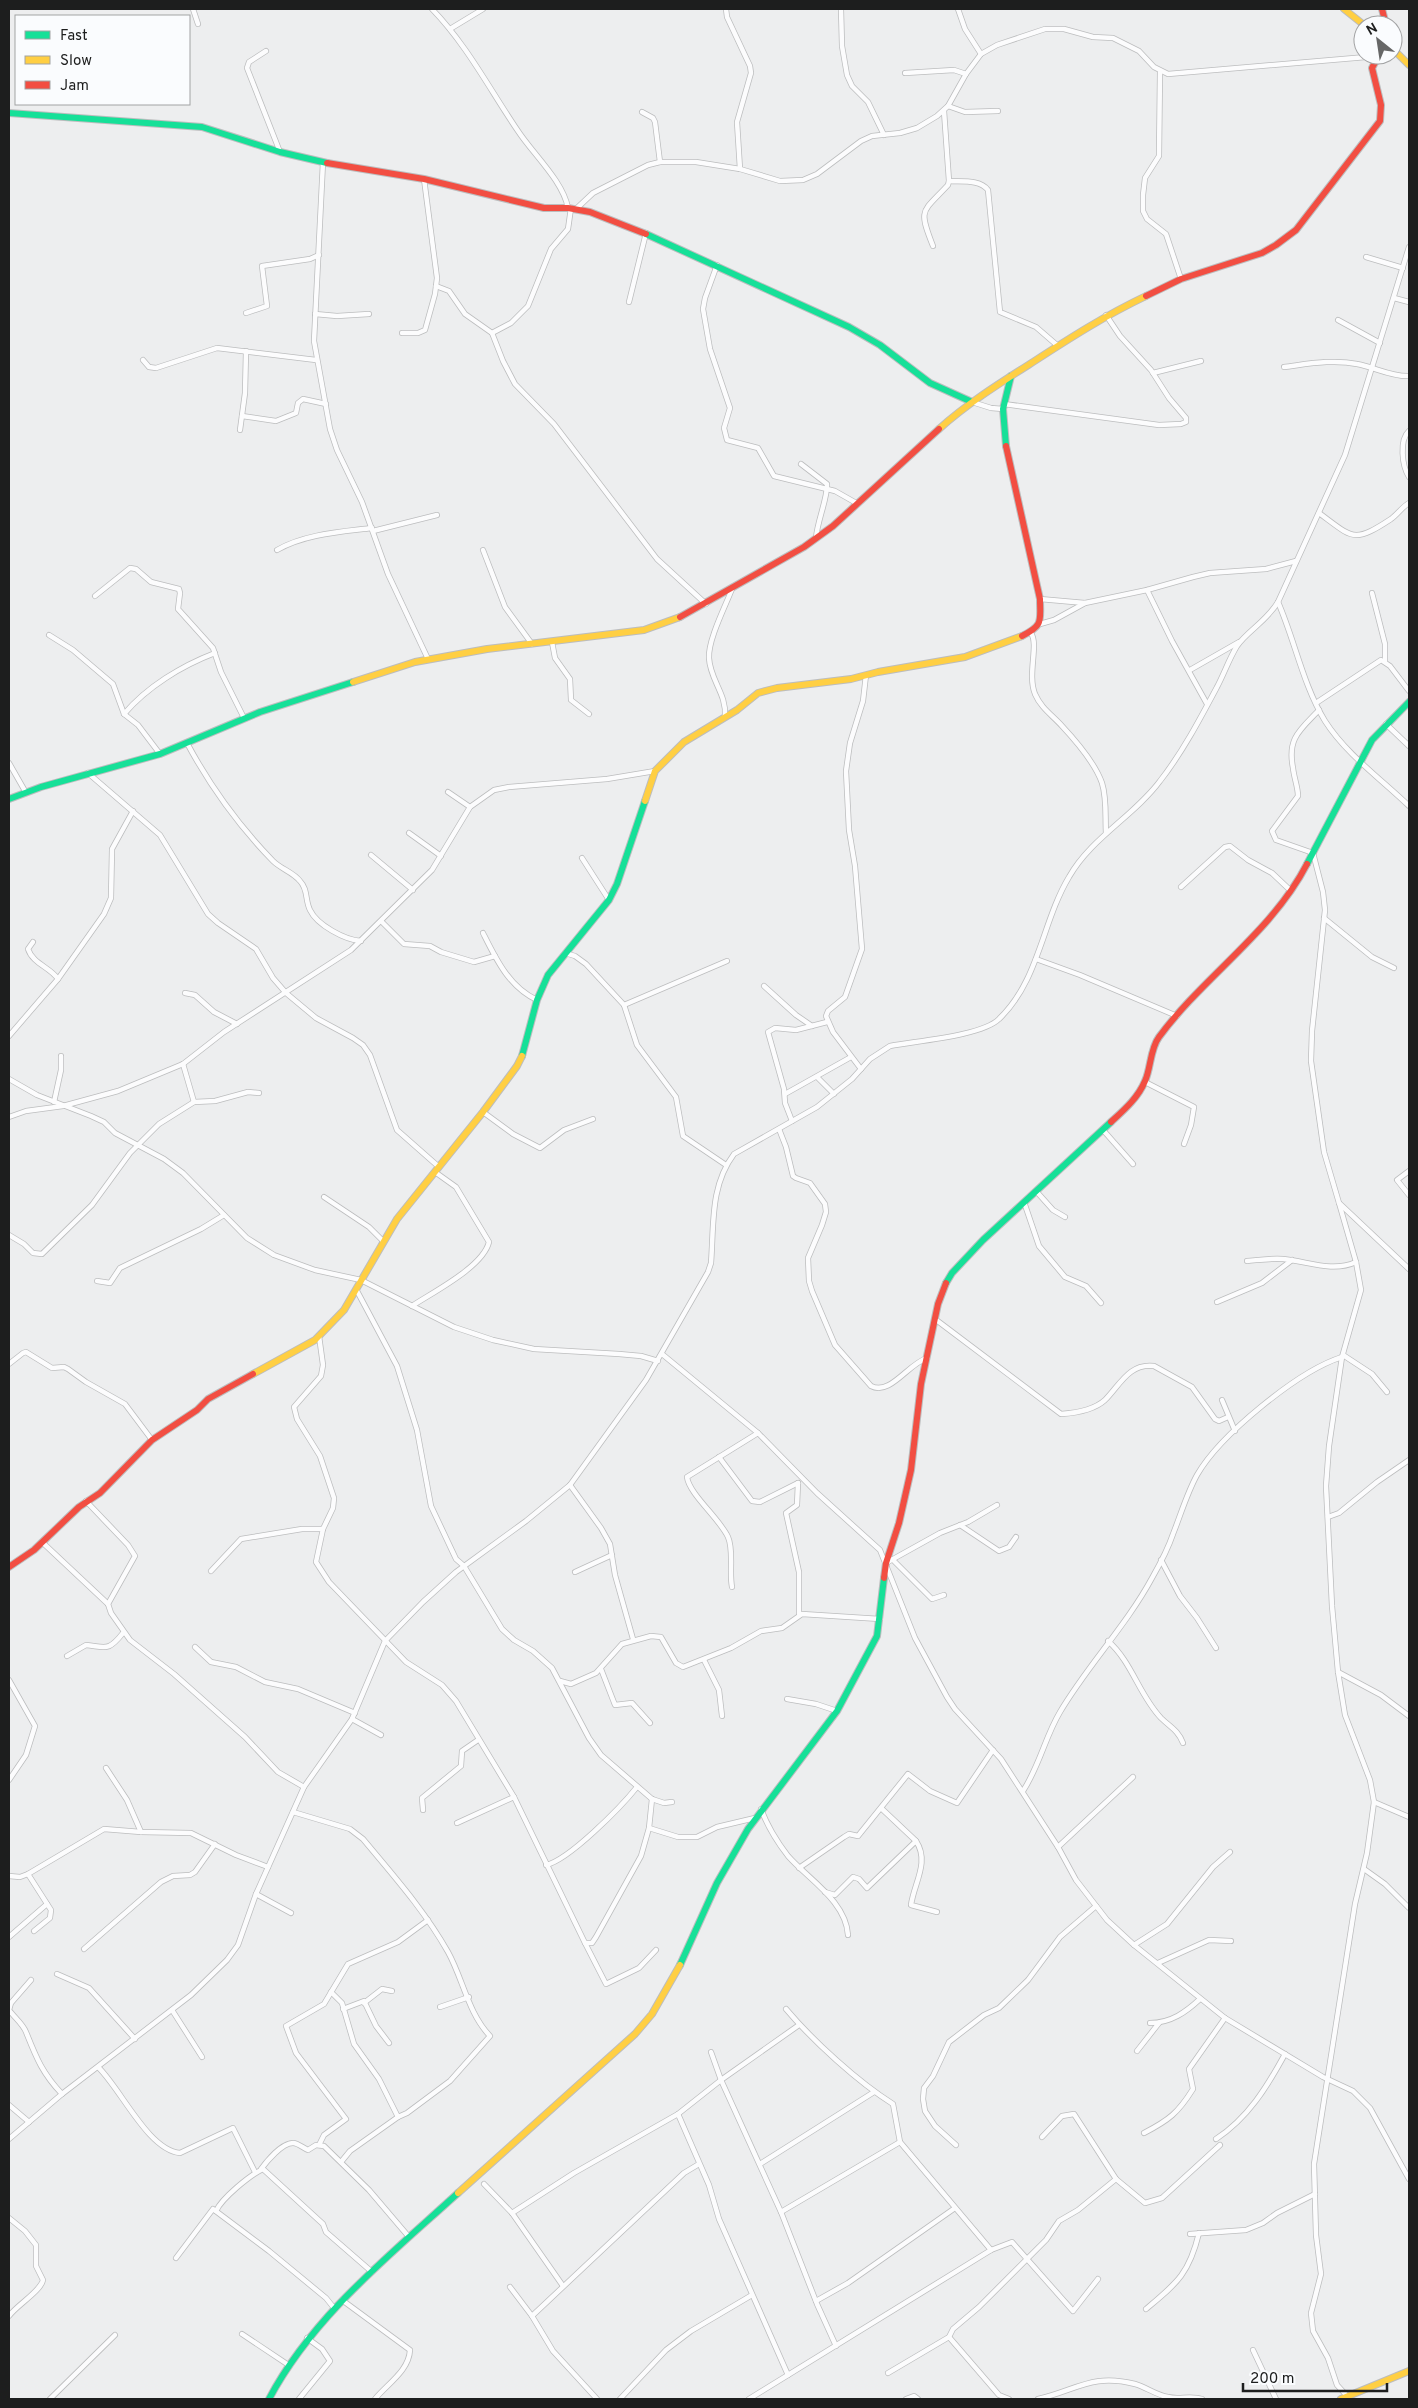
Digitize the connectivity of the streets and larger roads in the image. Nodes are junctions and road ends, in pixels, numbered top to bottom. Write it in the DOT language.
graph roads {
  1 [pos="194,9"];
  2 [pos="432,9"];
  3 [pos="483,9"];
  4 [pos="726,9"];
  5 [pos="841,9"];
  6 [pos="958,9"];
  7 [pos="198,24"];
  8 [pos="450,29"];
  9 [pos="266,51"];
  10 [pos="982,54"];
  11 [pos="1353,58"];
  12 [pos="1373,65"];
  13 [pos="1160,72"];
  14 [pos="905,73"];
  15 [pos="966,74"];
  16 [pos="948,106"];
  17 [pos="944,111"];
  18 [pos="998,111"];
  19 [pos="642,112"];
  20 [pos="9,113"];
  21 [pos="884,135"];
  22 [pos="280,152"];
  23 [pos="324,162"];
  24 [pos="660,162"];
  25 [pos="740,170"];
  26 [pos="424,179"];
  27 [pos="949,181"];
  28 [pos="584,200"];
  29 [pos="572,208"];
  30 [pos="590,212"];
  31 [pos="646,233"];
  32 [pos="933,246"];
  33 [pos="1409,246"];
  34 [pos="319,255"];
  35 [pos="1366,256"];
  36 [pos="717,265"];
  37 [pos="1403,268"];
  38 [pos="1181,279"];
  39 [pos="436,286"];
  40 [pos="1394,298"];
  41 [pos="629,302"];
  42 [pos="1409,302"];
  43 [pos="246,313"];
  44 [pos="315,314"];
  45 [pos="369,314"];
  46 [pos="1106,315"];
  47 [pos="1338,320"];
  48 [pos="402,333"];
  49 [pos="492,333"];
  50 [pos="1380,343"];
  51 [pos="1058,346"];
  52 [pos="246,352"];
  53 [pos="143,360"];
  54 [pos="316,360"];
  55 [pos="1201,361"];
  56 [pos="1284,367"];
  57 [pos="1372,368"];
  58 [pos="1153,373"];
  59 [pos="1011,376"];
  60 [pos="1409,376"];
  61 [pos="972,402"];
  62 [pos="326,404"];
  63 [pos="1003,406"];
  64 [pos="242,416"];
  65 [pos="240,430"];
  66 [pos="1409,431"];
  67 [pos="801,464"];
  68 [pos="1409,477"];
  69 [pos="828,489"];
  70 [pos="1409,503"];
  71 [pos="858,504"];
  72 [pos="1319,513"];
  73 [pos="437,515"];
  74 [pos="372,529"];
  75 [pos="816,538"];
  76 [pos="277,550"];
  77 [pos="483,550"];
  78 [pos="1296,561"];
  79 [pos="732,589"];
  80 [pos="1147,590"];
  81 [pos="1372,593"];
  82 [pos="95,596"];
  83 [pos="1040,599"];
  84 [pos="1278,602"];
  85 [pos="1085,603"];
  86 [pos="706,604"];
  87 [pos="1040,624"];
  88 [pos="1031,633"];
  89 [pos="49,635"];
  90 [pos="1241,641"];
  91 [pos="552,642"];
  92 [pos="532,644"];
  93 [pos="215,654"];
  94 [pos="428,659"];
  95 [pos="1385,661"];
  96 [pos="1190,670"];
  97 [pos="866,675"];
  98 [pos="1409,691"];
  99 [pos="1409,702"];
  100 [pos="1316,703"];
  101 [pos="1207,704"];
  102 [pos="1319,710"];
  103 [pos="124,714"];
  104 [pos="589,714"];
  105 [pos="725,717"];
  106 [pos="244,718"];
  107 [pos="1386,724"];
  108 [pos="187,743"];
  109 [pos="1409,746"];
  110 [pos="160,754"];
  111 [pos="1360,760"];
  112 [pos="9,763"];
  113 [pos="655,772"];
  114 [pos="88,773"];
  115 [pos="25,791"];
  116 [pos="448,792"];
  117 [pos="9,799"];
  118 [pos="1409,806"];
  119 [pos="470,807"];
  120 [pos="133,811"];
  121 [pos="1106,833"];
  122 [pos="409,834"];
  123 [pos="1313,853"];
  124 [pos="371,855"];
  125 [pos="441,856"];
  126 [pos="582,858"];
  127 [pos="1181,887"];
  128 [pos="413,890"];
  129 [pos="1291,891"];
  130 [pos="609,900"];
  131 [pos="1324,918"];
  132 [pos="381,921"];
  133 [pos="483,933"];
  134 [pos="361,941"];
  135 [pos="34,942"];
  136 [pos="565,953"];
  137 [pos="494,956"];
  138 [pos="1036,959"];
  139 [pos="728,961"];
  140 [pos="1394,968"];
  141 [pos="58,979"];
  142 [pos="764,986"];
  143 [pos="185,993"];
  144 [pos="286,993"];
  145 [pos="537,1000"];
  146 [pos="624,1004"];
  147 [pos="1177,1016"];
  148 [pos="827,1022"];
  149 [pos="237,1024"];
  150 [pos="812,1026"];
  151 [pos="9,1036"];
  152 [pos="61,1056"];
  153 [pos="851,1057"];
  154 [pos="183,1064"];
  155 [pos="860,1069"];
  156 [pos="817,1077"];
  157 [pos="9,1079"];
  158 [pos="1145,1082"];
  159 [pos="259,1093"];
  160 [pos="785,1094"];
  161 [pos="834,1094"];
  162 [pos="54,1102"];
  163 [pos="194,1102"];
  164 [pos="63,1106"];
  165 [pos="483,1112"];
  166 [pos="9,1117"];
  167 [pos="593,1119"];
  168 [pos="792,1121"];
  169 [pos="779,1129"];
  170 [pos="1103,1130"];
  171 [pos="1184,1144"];
  172 [pos="139,1145"];
  173 [pos="1133,1164"];
  174 [pos="726,1165"];
  175 [pos="437,1169"];
  176 [pos="1409,1171"];
  177 [pos="1036,1191"];
  178 [pos="1409,1195"];
  179 [pos="324,1197"];
  180 [pos="1024,1202"];
  181 [pos="1338,1203"];
  182 [pos="224,1215"];
  183 [pos="1065,1217"];
  184 [pos="9,1235"];
  185 [pos="382,1241"];
  186 [pos="1292,1260"];
  187 [pos="1247,1261"];
  188 [pos="1356,1262"];
  189 [pos="1409,1269"];
  190 [pos="361,1280"];
  191 [pos="97,1281"];
  192 [pos="357,1291"];
  193 [pos="1217,1302"];
  194 [pos="1101,1303"];
  195 [pos="412,1306"];
  196 [pos="935,1319"];
  197 [pos="319,1336"];
  198 [pos="662,1354"];
  199 [pos="1343,1356"];
  200 [pos="927,1358"];
  201 [pos="658,1361"];
  202 [pos="9,1364"];
  203 [pos="1387,1392"];
  204 [pos="1222,1400"];
  205 [pos="1228,1417"];
  206 [pos="1235,1431"];
  207 [pos="758,1433"];
  208 [pos="152,1440"];
  209 [pos="719,1457"];
  210 [pos="1409,1460"];
  211 [pos="803,1479"];
  212 [pos="798,1483"];
  213 [pos="570,1485"];
  214 [pos="86,1501"];
  215 [pos="997,1505"];
  216 [pos="1328,1517"];
  217 [pos="960,1525"];
  218 [pos="323,1529"];
  219 [pos="1016,1537"];
  220 [pos="42,1542"];
  221 [pos="612,1555"];
  222 [pos="893,1560"];
  223 [pos="1161,1560"];
  224 [pos="886,1563"];
  225 [pos="464,1566"];
  226 [pos="9,1567"];
  227 [pos="212,1571"];
  228 [pos="575,1572"];
  229 [pos="732,1587"];
  230 [pos="944,1595"];
  231 [pos="108,1604"];
  232 [pos="799,1614"];
  233 [pos="880,1619"];
  234 [pos="124,1632"];
  235 [pos="633,1639"];
  236 [pos="385,1641"];
  237 [pos="1108,1641"];
  238 [pos="194,1647"];
  239 [pos="1216,1648"];
  240 [pos="67,1656"];
  241 [pos="704,1660"];
  242 [pos="601,1668"];
  243 [pos="1338,1672"];
  244 [pos="9,1680"];
  245 [pos="559,1680"];
  246 [pos="787,1699"];
  247 [pos="837,1711"];
  248 [pos="355,1713"];
  249 [pos="722,1716"];
  250 [pos="1409,1716"];
  251 [pos="352,1719"];
  252 [pos="650,1723"];
  253 [pos="381,1734"];
  254 [pos="478,1740"];
  255 [pos="1183,1743"];
  256 [pos="993,1750"];
  257 [pos="106,1768"];
  258 [pos="1133,1777"];
  259 [pos="9,1780"];
  260 [pos="304,1787"];
  261 [pos="637,1787"];
  262 [pos="1023,1790"];
  263 [pos="514,1797"];
  264 [pos="652,1799"];
  265 [pos="672,1802"];
  266 [pos="1374,1802"];
  267 [pos="881,1808"];
  268 [pos="761,1809"];
  269 [pos="423,1810"];
  270 [pos="293,1812"];
  271 [pos="1409,1817"];
  272 [pos="756,1818"];
  273 [pos="457,1823"];
  274 [pos="648,1828"];
  275 [pos="141,1832"];
  276 [pos="916,1840"];
  277 [pos="214,1844"];
  278 [pos="1058,1846"];
  279 [pos="1230,1852"];
  280 [pos="546,1865"];
  281 [pos="268,1867"];
  282 [pos="799,1868"];
  283 [pos="1364,1869"];
  284 [pos="28,1874"];
  285 [pos="9,1876"];
  286 [pos="825,1892"];
  287 [pos="256,1894"];
  288 [pos="47,1904"];
  289 [pos="1096,1906"];
  290 [pos="1409,1908"];
  291 [pos="937,1912"];
  292 [pos="292,1913"];
  293 [pos="428,1920"];
  294 [pos="34,1931"];
  295 [pos="848,1934"];
  296 [pos="9,1936"];
  297 [pos="1231,1941"];
  298 [pos="585,1943"];
  299 [pos="1134,1945"];
  300 [pos="84,1949"];
  301 [pos="656,1950"];
  302 [pos="1158,1963"];
  303 [pos="57,1974"];
  304 [pos="31,1980"];
  305 [pos="392,1991"];
  306 [pos="331,1992"];
  307 [pos="469,1997"];
  308 [pos="1200,1999"];
  309 [pos="364,2003"];
  310 [pos="440,2007"];
  311 [pos="343,2009"];
  312 [pos="786,2009"];
  313 [pos="172,2010"];
  314 [pos="1225,2018"];
  315 [pos="1150,2022"];
  316 [pos="1159,2023"];
  317 [pos="799,2025"];
  318 [pos="135,2039"];
  319 [pos="390,2043"];
  320 [pos="711,2052"];
  321 [pos="1137,2052"];
  322 [pos="1285,2054"];
  323 [pos="202,2057"];
  324 [pos="98,2068"];
  325 [pos="1327,2079"];
  326 [pos="721,2080"];
  327 [pos="874,2092"];
  328 [pos="62,2094"];
  329 [pos="9,2105"];
  330 [pos="678,2114"];
  331 [pos="398,2117"];
  332 [pos="29,2122"];
  333 [pos="1144,2134"];
  334 [pos="1042,2137"];
  335 [pos="9,2139"];
  336 [pos="1216,2139"];
  337 [pos="900,2142"];
  338 [pos="956,2145"];
  339 [pos="1220,2145"];
  340 [pos="319,2146"];
  341 [pos="341,2162"];
  342 [pos="699,2164"];
  343 [pos="760,2164"];
  344 [pos="258,2171"];
  345 [pos="1116,2179"];
  346 [pos="1409,2179"];
  347 [pos="484,2184"];
  348 [pos="1315,2194"];
  349 [pos="955,2208"];
  350 [pos="216,2211"];
  351 [pos="781,2212"];
  352 [pos="512,2213"];
  353 [pos="9,2218"];
  354 [pos="1190,2234"];
  355 [pos="1199,2234"];
  356 [pos="409,2237"];
  357 [pos="991,2250"];
  358 [pos="176,2258"];
  359 [pos="1028,2258"];
  360 [pos="372,2272"];
  361 [pos="1098,2279"];
  362 [pos="563,2286"];
  363 [pos="510,2287"];
  364 [pos="752,2295"];
  365 [pos="342,2300"];
  366 [pos="816,2301"];
  367 [pos="334,2308"];
  368 [pos="1146,2309"];
  369 [pos="9,2316"];
  370 [pos="532,2316"];
  371 [pos="242,2334"];
  372 [pos="115,2335"];
  373 [pos="949,2337"];
  374 [pos="307,2338"];
  375 [pos="836,2346"];
  376 [pos="1253,2350"];
  377 [pos="287,2364"];
  378 [pos="1409,2371"];
  379 [pos="888,2373"];
  380 [pos="788,2375"];
  381 [pos="50,2399"];
  382 [pos="269,2399"];
  383 [pos="299,2399"];
  384 [pos="375,2399"];
  385 [pos="597,2399"];
  386 [pos="620,2399"];
  387 [pos="750,2399"];
  388 [pos="906,2399"];
  389 [pos="918,2399"];
  390 [pos="1009,2399"];
  391 [pos="1038,2399"];
  392 [pos="1202,2399"];
  393 [pos="1276,2399"];
  394 [pos="1343,2399"];
  1 -- 7 [label="street"];
  2 -- 8 [label="street"];
  3 -- 8 [label="street"];
  4 -- 25 [label="street"];
  5 -- 21 [label="street"];
  6 -- 10 [label="street"];
  8 -- 29 [label="street"];
  9 -- 22 [label="street"];
  10 -- 13 [label="street"];
  10 -- 15 [label="street"];
  11 -- 13 [label="street"];
  12 -- 38 [label="street"];
  13 -- 38 [label="street"];
  14 -- 15 [label="street"];
  15 -- 16 [label="street"];
  16 -- 17 [label="street"];
  16 -- 18 [label="street"];
  17 -- 21 [label="street"];
  17 -- 27 [label="street"];
  19 -- 24 [label="street"];
  20 -- 22 [label="street"];
  21 -- 25 [label="street"];
  22 -- 23 [label="street"];
  23 -- 26 [label="street"];
  23 -- 34 [label="street"];
  24 -- 25 [label="street"];
  24 -- 28 [label="street"];
  26 -- 29 [label="street"];
  26 -- 39 [label="street"];
  27 -- 32 [label="street"];
  27 -- 51 [label="street"];
  28 -- 29 [label="street"];
  28 -- 30 [label="street"];
  29 -- 30 [label="street"];
  29 -- 49 [label="street"];
  30 -- 31 [label="street"];
  31 -- 36 [label="street"];
  31 -- 41 [label="street"];
  33 -- 37 [label="street"];
  34 -- 43 [label="street"];
  34 -- 44 [label="street"];
  35 -- 37 [label="street"];
  36 -- 61 [label="street"];
  36 -- 69 [label="street"];
  37 -- 40 [label="street"];
  38 -- 46 [label="street"];
  39 -- 48 [label="street"];
  39 -- 49 [label="street"];
  40 -- 42 [label="street"];
  40 -- 50 [label="street"];
  44 -- 45 [label="street"];
  44 -- 54 [label="street"];
  46 -- 51 [label="street"];
  46 -- 58 [label="street"];
  47 -- 50 [label="street"];
  49 -- 86 [label="street"];
  50 -- 57 [label="street"];
  51 -- 59 [label="street"];
  52 -- 53 [label="street"];
  52 -- 54 [label="street"];
  52 -- 64 [label="street"];
  54 -- 62 [label="street"];
  55 -- 58 [label="street"];
  56 -- 57 [label="street"];
  57 -- 60 [label="street"];
  57 -- 72 [label="street"];
  58 -- 63 [label="street"];
  59 -- 61 [label="street"];
  59 -- 63 [label="street"];
  61 -- 63 [label="street"];
  61 -- 71 [label="street"];
  62 -- 64 [label="street"];
  62 -- 74 [label="street"];
  63 -- 83 [label="street"];
  64 -- 65 [label="street"];
  66 -- 68 [label="street"];
  67 -- 69 [label="street"];
  69 -- 71 [label="street"];
  69 -- 75 [label="street"];
  70 -- 72 [label="street"];
  71 -- 75 [label="street"];
  72 -- 78 [label="street"];
  73 -- 74 [label="street"];
  74 -- 76 [label="street"];
  74 -- 94 [label="street"];
  75 -- 79 [label="street"];
  77 -- 92 [label="street"];
  78 -- 80 [label="street"];
  78 -- 84 [label="street"];
  79 -- 86 [label="street"];
  79 -- 105 [label="street"];
  80 -- 85 [label="street"];
  80 -- 96 [label="street"];
  81 -- 95 [label="street"];
  82 -- 93 [label="street"];
  83 -- 85 [label="street"];
  83 -- 87 [label="street"];
  84 -- 90 [label="street"];
  84 -- 100 [label="street"];
  85 -- 87 [label="street"];
  86 -- 91 [label="street"];
  87 -- 88 [label="street"];
  88 -- 97 [label="street"];
  88 -- 121 [label="street"];
  89 -- 103 [label="street"];
  90 -- 96 [label="street"];
  90 -- 101 [label="street"];
  91 -- 92 [label="street"];
  91 -- 104 [label="street"];
  92 -- 94 [label="street"];
  93 -- 103 [label="street"];
  93 -- 106 [label="street"];
  94 -- 106 [label="street"];
  95 -- 98 [label="street"];
  95 -- 100 [label="street"];
  96 -- 101 [label="street"];
  97 -- 105 [label="street"];
  97 -- 148 [label="street"];
  99 -- 107 [label="street"];
  100 -- 102 [label="street"];
  101 -- 121 [label="street"];
  102 -- 111 [label="street"];
  102 -- 123 [label="street"];
  103 -- 110 [label="street"];
  105 -- 113 [label="street"];
  106 -- 108 [label="street"];
  107 -- 109 [label="street"];
  107 -- 111 [label="street"];
  108 -- 110 [label="street"];
  108 -- 134 [label="street"];
  110 -- 114 [label="street"];
  111 -- 118 [label="street"];
  111 -- 123 [label="street"];
  112 -- 115 [label="street"];
  113 -- 119 [label="street"];
  113 -- 130 [label="street"];
  114 -- 115 [label="street"];
  114 -- 120 [label="street"];
  115 -- 117 [label="street"];
  116 -- 119 [label="street"];
  119 -- 125 [label="street"];
  120 -- 141 [label="street"];
  120 -- 144 [label="street"];
  121 -- 138 [label="street"];
  122 -- 125 [label="street"];
  123 -- 129 [label="street"];
  123 -- 131 [label="street"];
  124 -- 128 [label="street"];
  125 -- 128 [label="street"];
  126 -- 130 [label="street"];
  127 -- 129 [label="street"];
  128 -- 132 [label="street"];
  129 -- 147 [label="street"];
  130 -- 136 [label="street"];
  131 -- 140 [label="street"];
  131 -- 181 [label="street"];
  132 -- 134 [label="street"];
  132 -- 137 [label="street"];
  133 -- 137 [label="street"];
  134 -- 144 [label="street"];
  135 -- 141 [label="street"];
  136 -- 145 [label="street"];
  136 -- 146 [label="street"];
  137 -- 145 [label="street"];
  138 -- 147 [label="street"];
  138 -- 155 [label="street"];
  139 -- 146 [label="street"];
  141 -- 151 [label="street"];
  142 -- 150 [label="street"];
  143 -- 149 [label="street"];
  144 -- 149 [label="street"];
  144 -- 175 [label="street"];
  145 -- 165 [label="street"];
  146 -- 174 [label="street"];
  147 -- 158 [label="street"];
  148 -- 150 [label="street"];
  148 -- 153 [label="street"];
  149 -- 154 [label="street"];
  150 -- 160 [label="street"];
  152 -- 162 [label="street"];
  153 -- 155 [label="street"];
  153 -- 156 [label="street"];
  154 -- 163 [label="street"];
  154 -- 164 [label="street"];
  155 -- 161 [label="street"];
  156 -- 160 [label="street"];
  156 -- 161 [label="street"];
  157 -- 162 [label="street"];
  158 -- 170 [label="street"];
  158 -- 171 [label="street"];
  159 -- 163 [label="street"];
  160 -- 168 [label="street"];
  161 -- 168 [label="street"];
  162 -- 164 [label="street"];
  163 -- 172 [label="street"];
  164 -- 166 [label="street"];
  164 -- 172 [label="street"];
  165 -- 167 [label="street"];
  165 -- 175 [label="street"];
  168 -- 169 [label="street"];
  169 -- 174 [label="street"];
  169 -- 200 [label="street"];
  170 -- 173 [label="street"];
  170 -- 177 [label="street"];
  172 -- 182 [label="street"];
  172 -- 184 [label="street"];
  174 -- 198 [label="street"];
  175 -- 185 [label="street"];
  175 -- 195 [label="street"];
  176 -- 178 [label="street"];
  177 -- 180 [label="street"];
  177 -- 183 [label="street"];
  179 -- 185 [label="street"];
  180 -- 194 [label="street"];
  180 -- 196 [label="street"];
  181 -- 188 [label="street"];
  181 -- 189 [label="street"];
  182 -- 190 [label="street"];
  182 -- 191 [label="street"];
  185 -- 190 [label="street"];
  186 -- 187 [label="street"];
  186 -- 188 [label="street"];
  186 -- 193 [label="street"];
  188 -- 199 [label="street"];
  190 -- 192 [label="street"];
  190 -- 195 [label="street"];
  192 -- 197 [label="street"];
  192 -- 225 [label="street"];
  195 -- 201 [label="street"];
  196 -- 200 [label="street"];
  196 -- 205 [label="street"];
  197 -- 208 [label="street"];
  197 -- 218 [label="street"];
  198 -- 201 [label="street"];
  198 -- 207 [label="street"];
  199 -- 203 [label="street"];
  199 -- 206 [label="street"];
  199 -- 216 [label="street"];
  200 -- 224 [label="street"];
  201 -- 213 [label="street"];
  202 -- 208 [label="street"];
  204 -- 205 [label="street"];
  205 -- 206 [label="street"];
  206 -- 223 [label="street"];
  207 -- 209 [label="street"];
  207 -- 211 [label="street"];
  208 -- 214 [label="street"];
  209 -- 212 [label="street"];
  209 -- 229 [label="street"];
  210 -- 216 [label="street"];
  211 -- 212 [label="street"];
  211 -- 224 [label="street"];
  212 -- 232 [label="street"];
  213 -- 221 [label="street"];
  213 -- 225 [label="street"];
  214 -- 220 [label="street"];
  214 -- 231 [label="street"];
  215 -- 217 [label="street"];
  216 -- 243 [label="street"];
  217 -- 219 [label="street"];
  217 -- 222 [label="street"];
  218 -- 227 [label="street"];
  218 -- 236 [label="street"];
  220 -- 226 [label="street"];
  220 -- 231 [label="street"];
  221 -- 228 [label="street"];
  221 -- 235 [label="street"];
  222 -- 224 [label="street"];
  222 -- 230 [label="street"];
  223 -- 237 [label="street"];
  223 -- 239 [label="street"];
  224 -- 233 [label="street"];
  224 -- 256 [label="street"];
  225 -- 236 [label="street"];
  225 -- 245 [label="street"];
  231 -- 234 [label="street"];
  232 -- 233 [label="street"];
  232 -- 241 [label="street"];
  233 -- 247 [label="street"];
  234 -- 240 [label="street"];
  234 -- 260 [label="street"];
  235 -- 241 [label="street"];
  235 -- 242 [label="street"];
  236 -- 248 [label="street"];
  236 -- 254 [label="street"];
  237 -- 255 [label="street"];
  237 -- 262 [label="street"];
  238 -- 248 [label="street"];
  241 -- 249 [label="street"];
  242 -- 245 [label="street"];
  242 -- 252 [label="street"];
  243 -- 250 [label="street"];
  243 -- 266 [label="street"];
  244 -- 259 [label="street"];
  245 -- 261 [label="street"];
  246 -- 247 [label="street"];
  247 -- 268 [label="street"];
  248 -- 251 [label="street"];
  251 -- 253 [label="street"];
  251 -- 260 [label="street"];
  254 -- 263 [label="street"];
  254 -- 269 [label="street"];
  256 -- 262 [label="street"];
  256 -- 267 [label="street"];
  257 -- 275 [label="street"];
  258 -- 278 [label="street"];
  260 -- 270 [label="street"];
  261 -- 264 [label="street"];
  261 -- 280 [label="street"];
  262 -- 278 [label="street"];
  263 -- 273 [label="street"];
  263 -- 280 [label="street"];
  264 -- 265 [label="street"];
  264 -- 274 [label="street"];
  266 -- 271 [label="street"];
  266 -- 283 [label="street"];
  267 -- 276 [label="street"];
  267 -- 282 [label="street"];
  268 -- 272 [label="street"];
  268 -- 282 [label="street"];
  270 -- 281 [label="street"];
  270 -- 293 [label="street"];
  272 -- 274 [label="street"];
  272 -- 356 [label="street"];
  274 -- 298 [label="street"];
  275 -- 277 [label="street"];
  275 -- 284 [label="street"];
  276 -- 286 [label="street"];
  276 -- 291 [label="street"];
  277 -- 281 [label="street"];
  277 -- 300 [label="street"];
  278 -- 289 [label="street"];
  279 -- 299 [label="street"];
  280 -- 298 [label="street"];
  281 -- 287 [label="street"];
  282 -- 286 [label="street"];
  283 -- 290 [label="street"];
  283 -- 325 [label="street"];
  284 -- 285 [label="street"];
  284 -- 288 [label="street"];
  286 -- 295 [label="street"];
  287 -- 292 [label="street"];
  287 -- 313 [label="street"];
  288 -- 294 [label="street"];
  288 -- 296 [label="street"];
  289 -- 299 [label="street"];
  289 -- 338 [label="street"];
  293 -- 306 [label="street"];
  293 -- 307 [label="street"];
  297 -- 302 [label="street"];
  298 -- 301 [label="street"];
  299 -- 302 [label="street"];
  302 -- 308 [label="street"];
  303 -- 318 [label="street"];
  304 -- 328 [label="street"];
  305 -- 309 [label="street"];
  306 -- 311 [label="street"];
  306 -- 340 [label="street"];
  307 -- 310 [label="street"];
  307 -- 331 [label="street"];
  308 -- 314 [label="street"];
  308 -- 316 [label="street"];
  309 -- 311 [label="street"];
  309 -- 319 [label="street"];
  311 -- 331 [label="street"];
  312 -- 317 [label="street"];
  313 -- 318 [label="street"];
  313 -- 323 [label="street"];
  314 -- 322 [label="street"];
  314 -- 333 [label="street"];
  315 -- 316 [label="street"];
  316 -- 321 [label="street"];
  317 -- 326 [label="street"];
  317 -- 327 [label="street"];
  318 -- 324 [label="street"];
  320 -- 326 [label="street"];
  322 -- 325 [label="street"];
  322 -- 336 [label="street"];
  324 -- 328 [label="street"];
  324 -- 344 [label="street"];
  325 -- 346 [label="street"];
  325 -- 348 [label="street"];
  326 -- 330 [label="street"];
  326 -- 343 [label="street"];
  327 -- 337 [label="street"];
  327 -- 343 [label="street"];
  328 -- 332 [label="street"];
  329 -- 332 [label="street"];
  330 -- 342 [label="street"];
  330 -- 352 [label="street"];
  331 -- 341 [label="street"];
  332 -- 335 [label="street"];
  334 -- 345 [label="street"];
  337 -- 349 [label="street"];
  337 -- 351 [label="street"];
  339 -- 345 [label="street"];
  340 -- 341 [label="street"];
  340 -- 344 [label="street"];
  341 -- 356 [label="street"];
  342 -- 362 [label="street"];
  342 -- 364 [label="street"];
  343 -- 351 [label="street"];
  344 -- 350 [label="street"];
  344 -- 360 [label="street"];
  345 -- 359 [label="street"];
  347 -- 352 [label="street"];
  348 -- 355 [label="street"];
  348 -- 394 [label="street"];
  349 -- 357 [label="street"];
  349 -- 366 [label="street"];
  350 -- 358 [label="street"];
  350 -- 367 [label="street"];
  351 -- 366 [label="street"];
  352 -- 362 [label="street"];
  353 -- 369 [label="street"];
  354 -- 355 [label="street"];
  355 -- 368 [label="street"];
  356 -- 360 [label="street"];
  357 -- 359 [label="street"];
  357 -- 375 [label="street"];
  359 -- 361 [label="street"];
  359 -- 373 [label="street"];
  360 -- 365 [label="street"];
  362 -- 370 [label="street"];
  363 -- 370 [label="street"];
  364 -- 380 [label="street"];
  364 -- 386 [label="street"];
  365 -- 367 [label="street"];
  365 -- 384 [label="street"];
  366 -- 375 [label="street"];
  367 -- 374 [label="street"];
  370 -- 385 [label="street"];
  371 -- 377 [label="street"];
  372 -- 381 [label="street"];
  373 -- 379 [label="street"];
  373 -- 390 [label="street"];
  374 -- 377 [label="street"];
  374 -- 383 [label="street"];
  375 -- 380 [label="street"];
  376 -- 393 [label="street"];
  377 -- 382 [label="street"];
  378 -- 394 [label="street"];
  380 -- 387 [label="street"];
  388 -- 389 [label="street"];
  391 -- 392 [label="street"];
}
